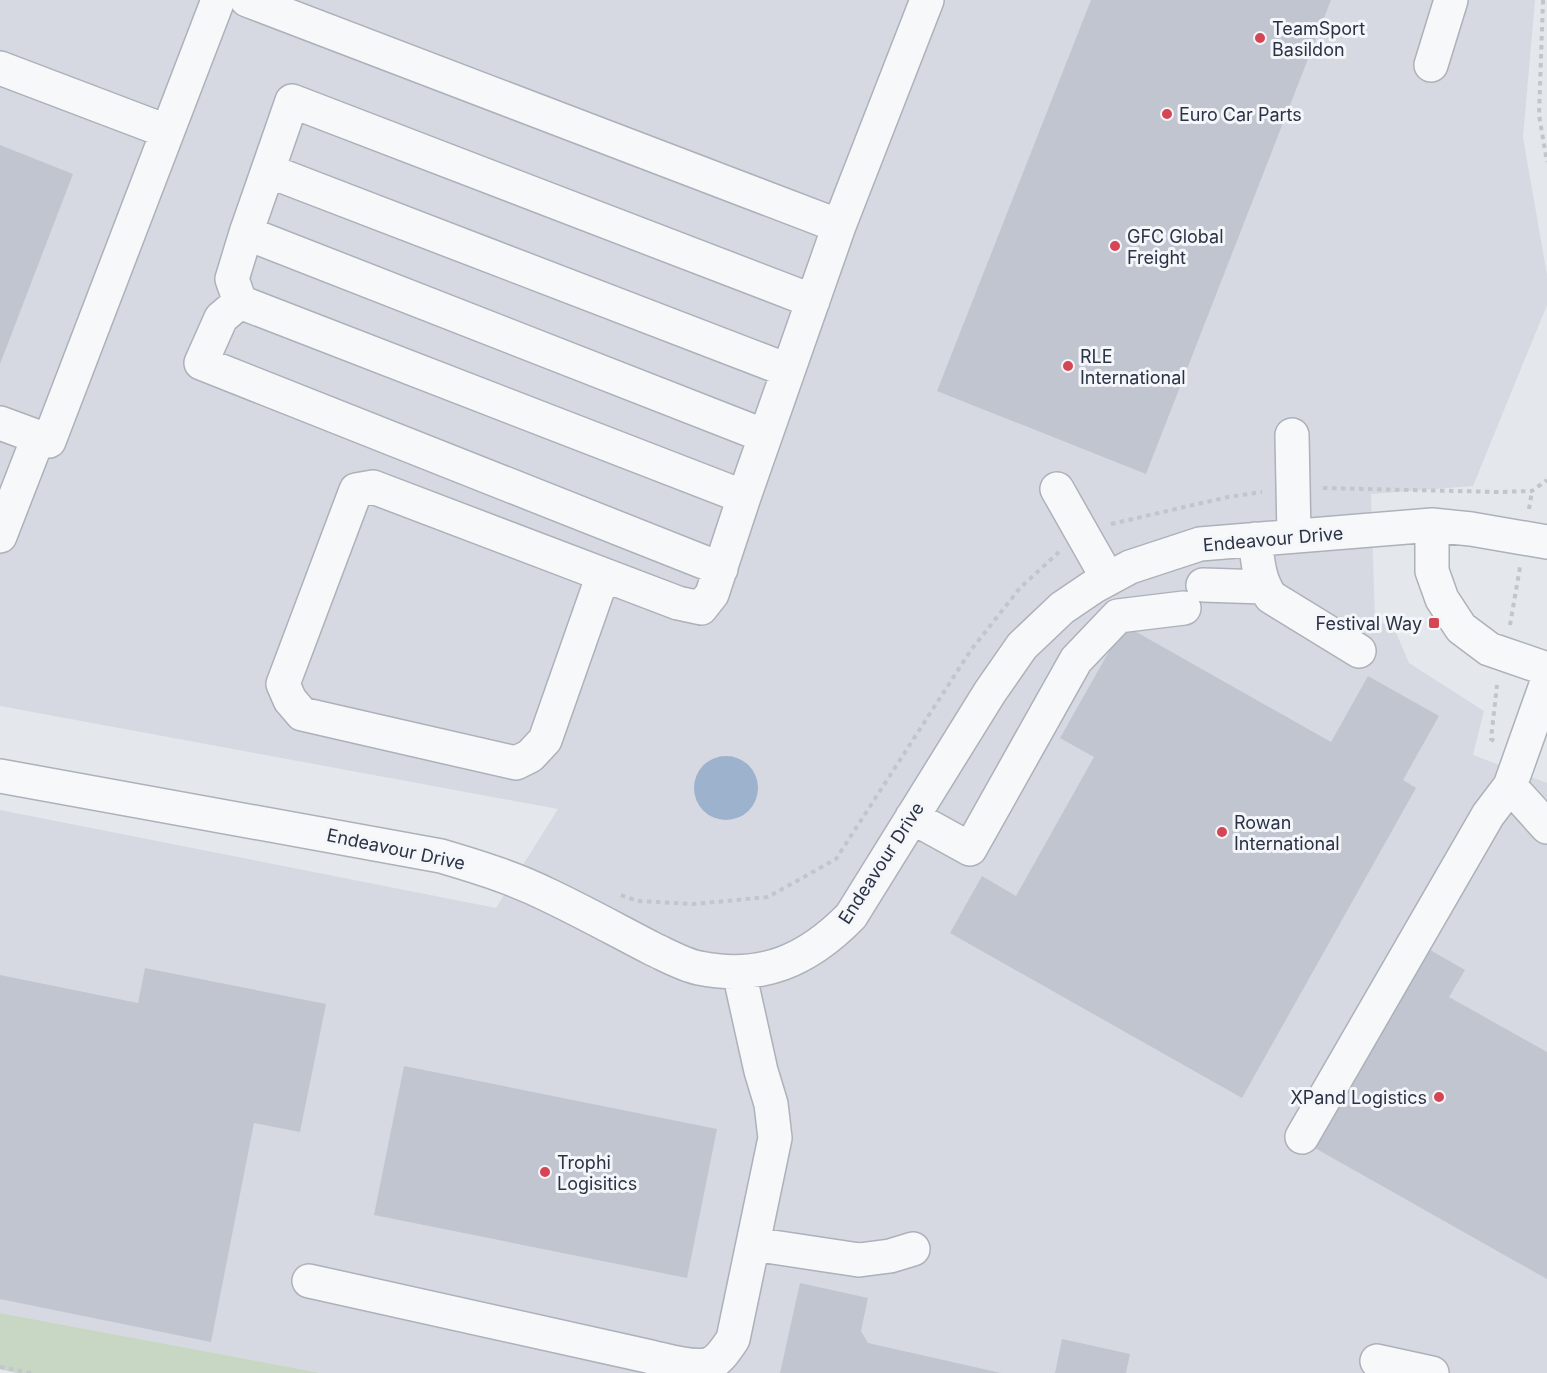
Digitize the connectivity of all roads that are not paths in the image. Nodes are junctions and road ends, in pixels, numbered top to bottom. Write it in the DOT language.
graph roads {
  1 [pos="927,0"];
  2 [pos="1451,0"];
  3 [pos="221,1"];
  4 [pos="1431,65"];
  5 [pos="0,68"];
  6 [pos="166,131"];
  7 [pos="269,171"];
  8 [pos="839,226"];
  9 [pos="246,233"];
  10 [pos="813,301"];
  11 [pos="240,302"];
  12 [pos="788,370"];
  13 [pos="0,423"];
  14 [pos="1292,435"];
  15 [pos="765,436"];
  16 [pos="38,438"];
  17 [pos="439,459"];
  18 [pos="1057,489"];
  19 [pos="744,497"];
  20 [pos="421,506"];
  21 [pos="1432,525"];
  22 [pos="0,536"];
  23 [pos="1294,536"];
  24 [pos="1255,539"];
  25 [pos="1547,542"];
  26 [pos="721,569"];
  27 [pos="603,575"];
  28 [pos="1108,579"];
  29 [pos="1264,587"];
  30 [pos="1359,651"];
  31 [pos="1547,669"];
  32 [pos="1547,682"];
  33 [pos="1538,740"];
  34 [pos="0,776"];
  35 [pos="1510,786"];
  36 [pos="912,817"];
  37 [pos="1547,827"];
  38 [pos="739,972"];
  39 [pos="1302,1137"];
  40 [pos="753,1244"];
  41 [pos="913,1249"];
  42 [pos="309,1281"];
  43 [pos="1377,1361"];
  44 [pos="1432,1373"];
  1 -- 8 [label="street"];
  2 -- 4 [label="street"];
  3 -- 6 [label="street"];
  3 -- 8 [label="street"];
  5 -- 6 [label="street"];
  6 -- 16 [label="street"];
  7 -- 9 [label="street"];
  7 -- 10 [label="street"];
  7 -- 12 [label="street"];
  8 -- 10 [label="street"];
  9 -- 11 [label="street"];
  9 -- 15 [label="street"];
  10 -- 12 [label="street"];
  11 -- 17 [label="street"];
  11 -- 19 [label="street"];
  12 -- 15 [label="street"];
  13 -- 16 [label="street"];
  14 -- 23 [label="street"];
  15 -- 19 [label="street"];
  16 -- 22 [label="street"];
  17 -- 20 [label="street"];
  17 -- 26 [label="street"];
  18 -- 28 [label="street"];
  19 -- 26 [label="street"];
  20 -- 27 [label="street"];
  20 -- 27 [label="street"];
  21 -- 23 [label="street, Endeavour Drive"];
  21 -- 25 [label="street, Endeavour Drive"];
  21 -- 31 [label="street"];
  23 -- 24 [label="street, Endeavour Drive"];
  24 -- 28 [label="street, Endeavour Drive"];
  24 -- 29 [label="street"];
  26 -- 27 [label="street"];
  28 -- 36 [label="street, Endeavour Drive"];
  29 -- 30 [label="street"];
  29 -- 36 [label="street"];
  32 -- 33 [label="street"];
  33 -- 35 [label="street"];
  34 -- 38 [label="street, Endeavour Drive"];
  35 -- 37 [label="street"];
  35 -- 39 [label="street"];
  36 -- 38 [label="street, Endeavour Drive"];
  38 -- 40 [label="street"];
  40 -- 41 [label="street"];
  40 -- 42 [label="street"];
  43 -- 44 [label="street"];
}
